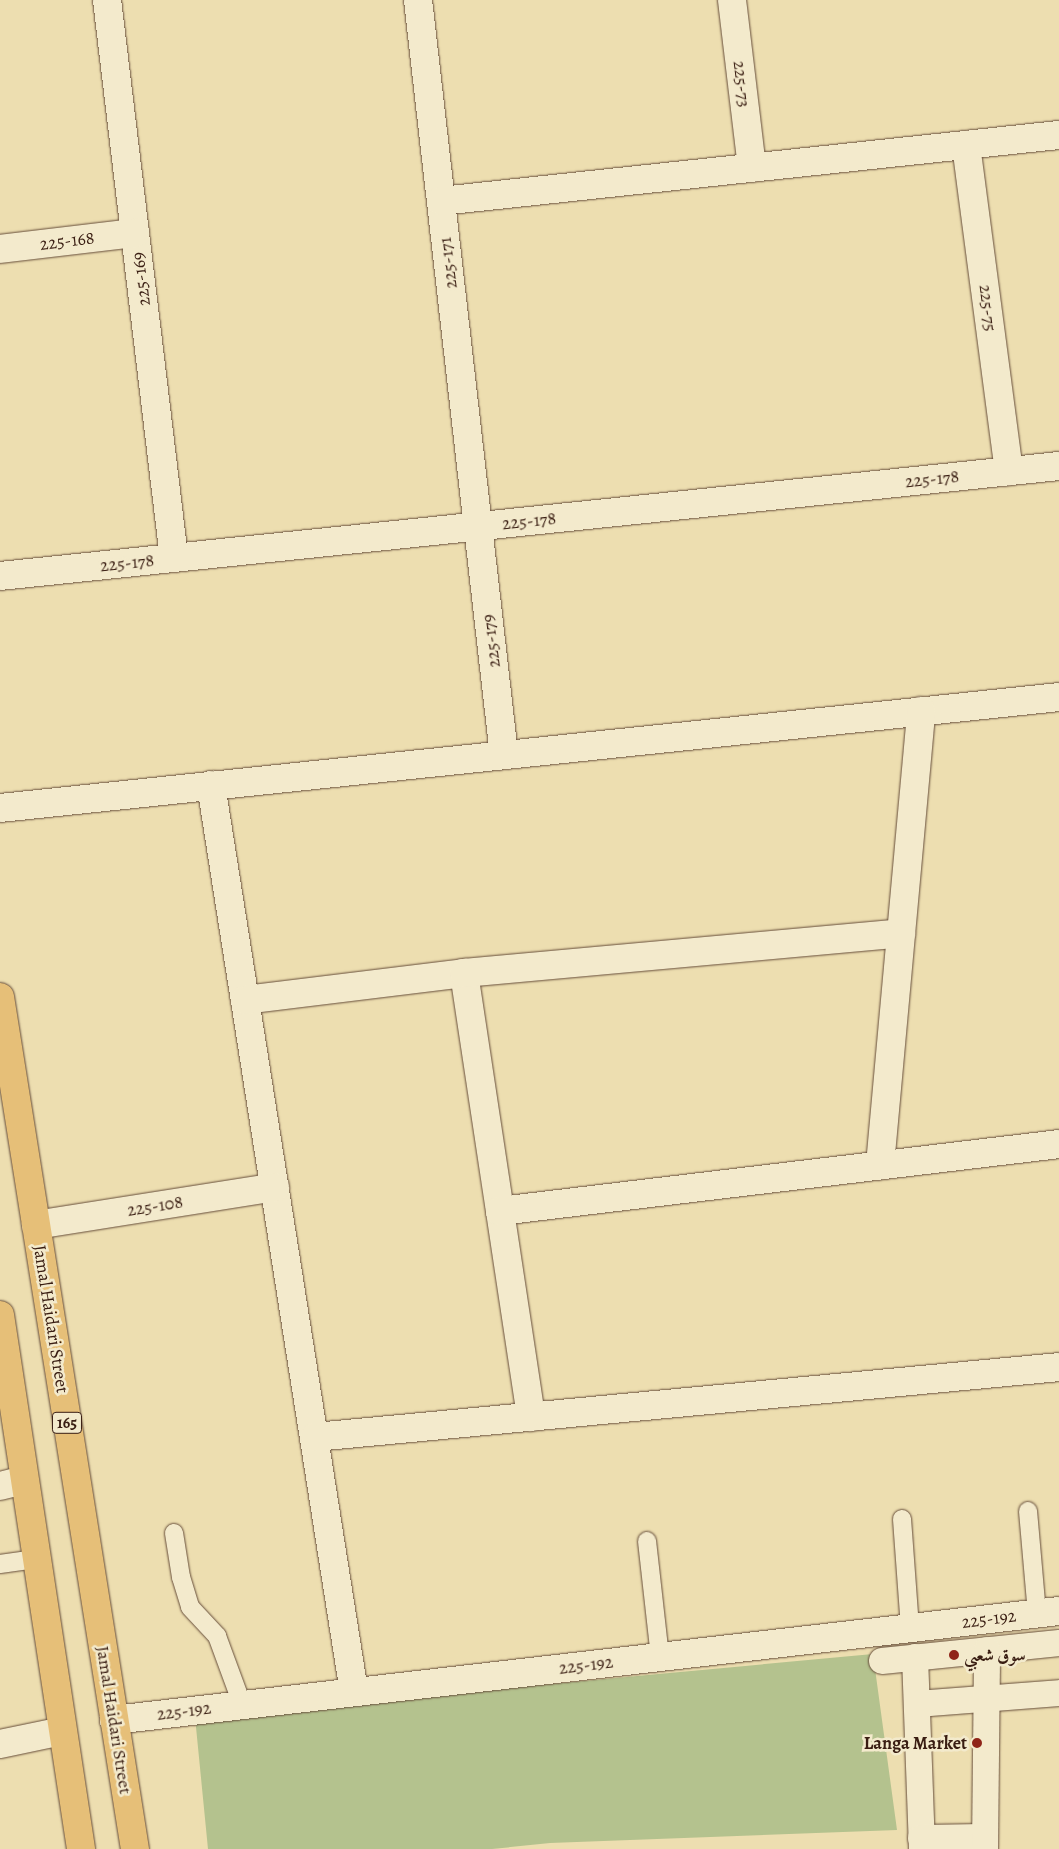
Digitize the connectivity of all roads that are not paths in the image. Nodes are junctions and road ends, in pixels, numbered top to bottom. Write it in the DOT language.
graph roads {
  1 [pos="107,0"];
  2 [pos="418,0"];
  3 [pos="732,0"];
  4 [pos="1059,135"];
  5 [pos="966,145"];
  6 [pos="752,168"];
  7 [pos="441,201"];
  8 [pos="135,233"];
  9 [pos="0,249"];
  10 [pos="1059,466"];
  11 [pos="1009,472"];
  12 [pos="478,526"];
  13 [pos="174,558"];
  14 [pos="0,576"];
  15 [pos="1059,697"];
  16 [pos="921,712"];
  17 [pos="504,755"];
  18 [pos="211,785"];
  19 [pos="0,808"];
  20 [pos="900,933"];
  21 [pos="464,973"];
  22 [pos="0,997"];
  23 [pos="245,1000"];
  24 [pos="8,1097"];
  25 [pos="1059,1144"];
  26 [pos="880,1165"];
  27 [pos="275,1187"];
  28 [pos="500,1211"];
  29 [pos="36,1225"];
  30 [pos="0,1315"];
  31 [pos="1059,1367"];
  32 [pos="531,1417"];
  33 [pos="315,1437"];
  34 [pos="12,1483"];
  35 [pos="1028,1510"];
  36 [pos="902,1519"];
  37 [pos="174,1533"];
  38 [pos="647,1541"];
  39 [pos="36,1559"];
  40 [pos="0,1564"];
  41 [pos="1048,1612"];
  42 [pos="910,1628"];
  43 [pos="1059,1643"];
  44 [pos="987,1650"];
  45 [pos="660,1657"];
  46 [pos="915,1657"];
  47 [pos="882,1661"];
  48 [pos="354,1692"];
  49 [pos="1059,1693"];
  50 [pos="986,1699"];
  51 [pos="242,1704"];
  52 [pos="917,1704"];
  53 [pos="114,1720"];
  54 [pos="62,1731"];
  55 [pos="0,1744"];
  56 [pos="985,1843"];
  57 [pos="921,1844"];
  58 [pos="81,1849"];
  59 [pos="135,1849"];
  1 -- 8 [label="street, 225-169"];
  2 -- 7 [label="street, 225-171"];
  3 -- 6 [label="street, 225-73"];
  4 -- 5 [label="street"];
  5 -- 6 [label="street"];
  5 -- 11 [label="street, 225-75"];
  6 -- 7 [label="street"];
  7 -- 12 [label="street, 225-171"];
  8 -- 9 [label="street, 225-168"];
  8 -- 13 [label="street, 225-169"];
  10 -- 11 [label="street, 225-178"];
  11 -- 12 [label="street, 225-178"];
  12 -- 13 [label="street, 225-178"];
  12 -- 17 [label="street, 225-179"];
  13 -- 14 [label="street, 225-178"];
  15 -- 16 [label="street"];
  16 -- 17 [label="street"];
  16 -- 20 [label="street"];
  17 -- 18 [label="street"];
  18 -- 19 [label="street"];
  18 -- 23 [label="street"];
  20 -- 21 [label="street"];
  20 -- 26 [label="street"];
  21 -- 23 [label="street"];
  21 -- 28 [label="street"];
  22 -- 24 [label="main road, Jamal Haidari Street / 165"];
  23 -- 27 [label="street"];
  24 -- 29 [label="main road, Jamal Haidari Street / 165"];
  25 -- 26 [label="street"];
  26 -- 28 [label="street"];
  27 -- 29 [label="street, 225-108"];
  27 -- 33 [label="street"];
  28 -- 32 [label="street"];
  29 -- 53 [label="main road, Jamal Haidari Street / 165"];
  30 -- 34 [label="main road"];
  31 -- 32 [label="street"];
  32 -- 33 [label="street"];
  33 -- 48 [label="street"];
  34 -- 39 [label="main road"];
  35 -- 41 [label="lane"];
  36 -- 42 [label="lane"];
  37 -- 51 [label="lane"];
  38 -- 45 [label="lane"];
  39 -- 40 [label="lane"];
  39 -- 54 [label="main road"];
  41 -- 42 [label="street, 225-192"];
  42 -- 45 [label="street, 225-192"];
  43 -- 44 [label="street"];
  44 -- 46 [label="street"];
  44 -- 50 [label="street"];
  45 -- 48 [label="street, 225-192"];
  46 -- 47 [label="street"];
  46 -- 52 [label="street"];
  48 -- 51 [label="street, 225-192"];
  49 -- 50 [label="street"];
  50 -- 52 [label="street"];
  50 -- 56 [label="street"];
  51 -- 53 [label="street, 225-192"];
  52 -- 57 [label="street"];
  53 -- 59 [label="main road, Jamal Haidari Street / 165"];
  54 -- 55 [label="street"];
  54 -- 58 [label="main road"];
  56 -- 57 [label="street"];
}
